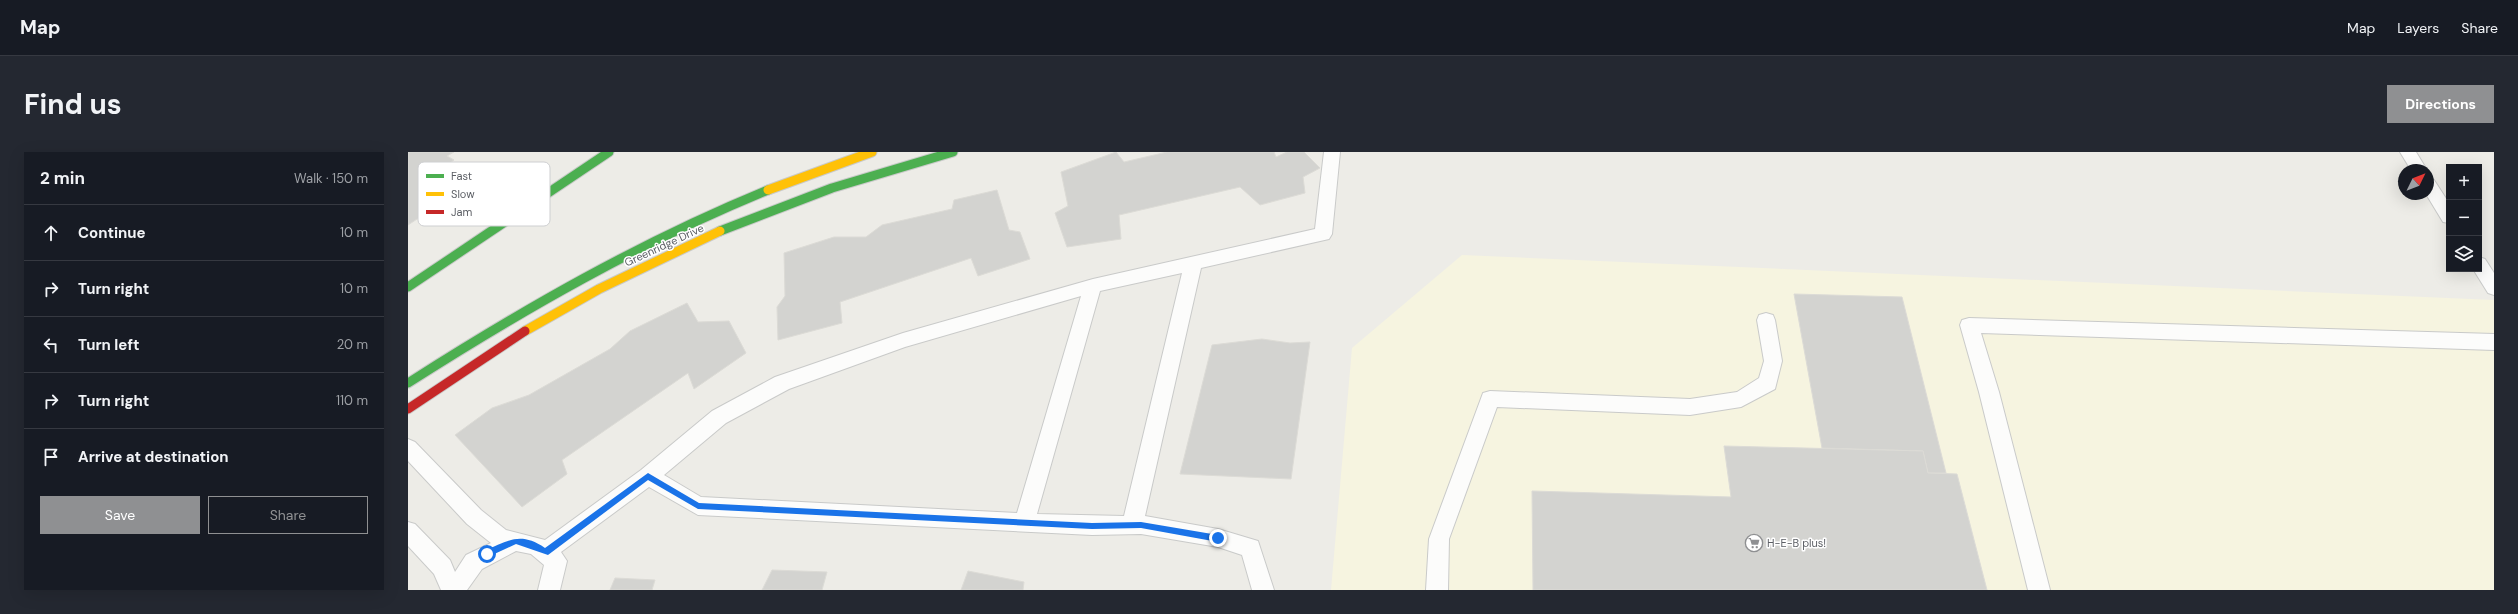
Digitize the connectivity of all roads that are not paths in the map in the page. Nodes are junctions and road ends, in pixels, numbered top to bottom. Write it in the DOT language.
graph roads {
  1 [pos="610,152"];
  2 [pos="872,152"];
  3 [pos="953,152"];
  4 [pos="1332,152"];
  5 [pos="2408,152"];
  6 [pos="2415,164"];
  7 [pos="550,192"];
  8 [pos="2434,193"];
  9 [pos="2446,212"];
  10 [pos="499,226"];
  11 [pos="1193,264"];
  12 [pos="2482,269"];
  13 [pos="1093,286"];
  14 [pos="408,287"];
  15 [pos="2494,288"];
  16 [pos="1766,320"];
  17 [pos="2494,342"];
  18 [pos="408,383"];
  19 [pos="408,409"];
  20 [pos="408,448"];
  21 [pos="648,476"];
  22 [pos="1024,523"];
  23 [pos="1132,526"];
  24 [pos="408,531"];
  25 [pos="515,541"];
  26 [pos="545,552"];
  27 [pos="453,590"];
  28 [pos="549,590"];
  29 [pos="1264,590"];
  30 [pos="1437,590"];
  31 [pos="2039,590"];
  1 -- 7 [label="street"];
  2 -- 18 [label="street, Greenridge Drive"];
  3 -- 19 [label="street, Greenridge Drive"];
  4 -- 11 [label="lane"];
  5 -- 6 [label="lane"];
  8 -- 9 [label="lane"];
  10 -- 14 [label="street"];
  11 -- 13 [label="lane"];
  11 -- 23 [label="lane"];
  12 -- 15 [label="lane"];
  13 -- 21 [label="lane"];
  13 -- 22 [label="lane"];
  16 -- 30 [label="lane"];
  17 -- 31 [label="lane"];
  20 -- 25 [label="lane"];
  21 -- 22 [label="lane"];
  21 -- 26 [label="lane"];
  22 -- 23 [label="lane"];
  23 -- 29 [label="lane"];
  24 -- 27 [label="lane"];
  25 -- 26 [label="lane"];
  25 -- 27 [label="lane"];
  26 -- 28 [label="lane"];
}
